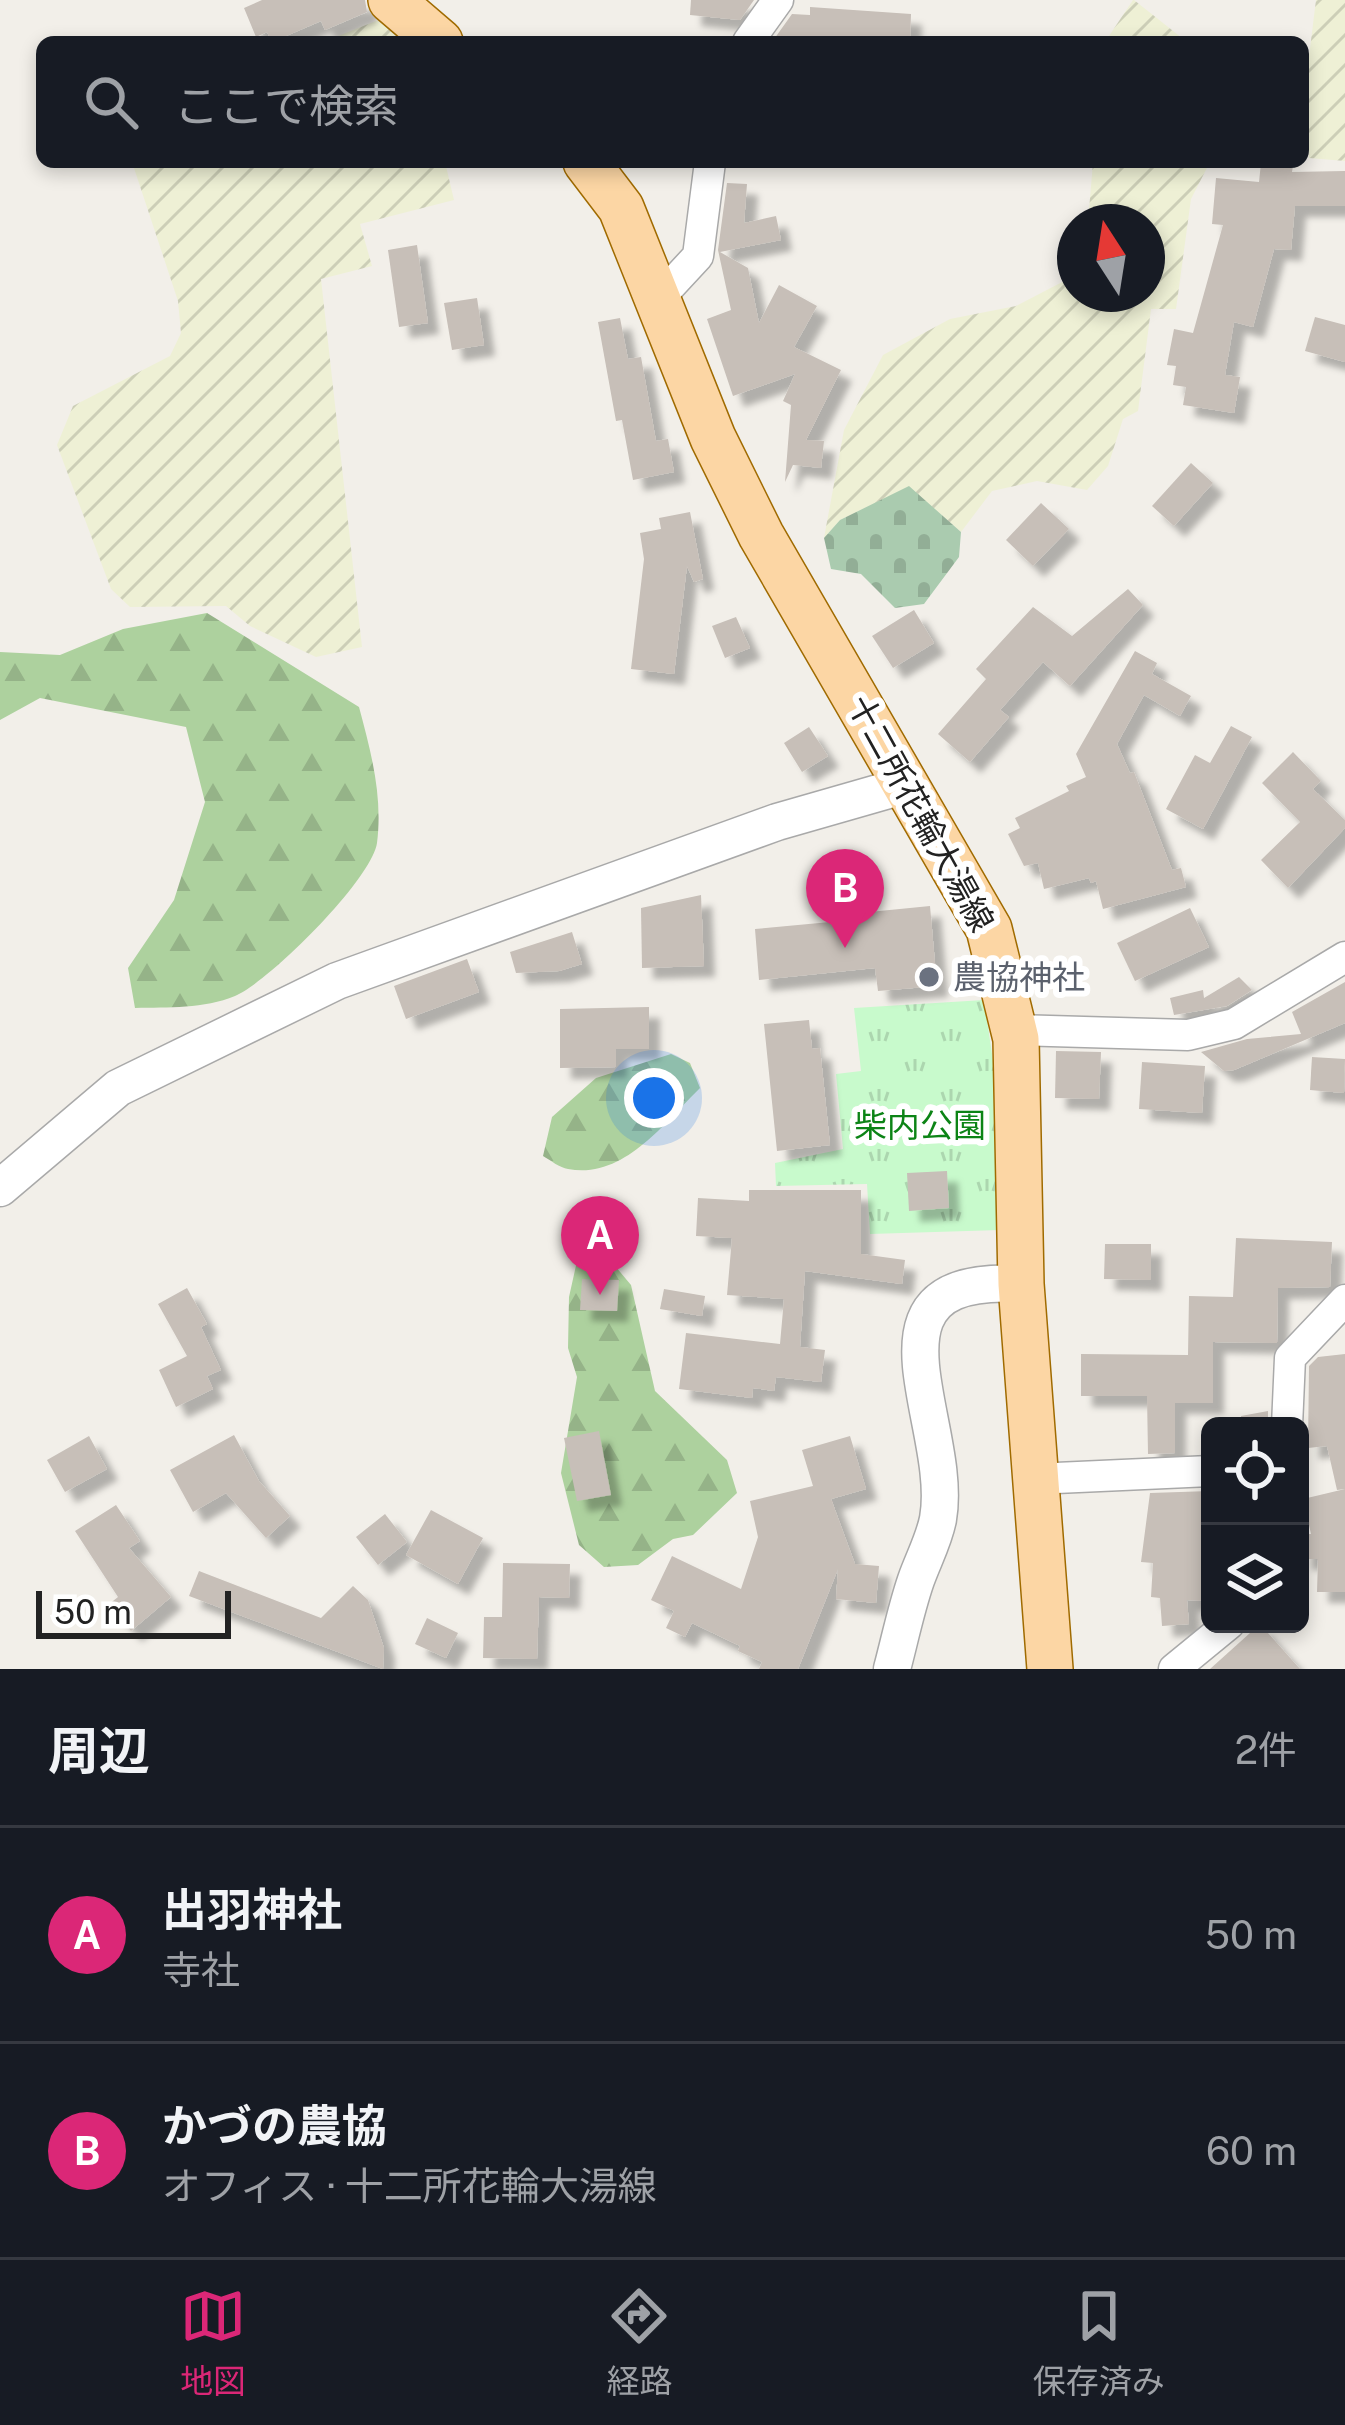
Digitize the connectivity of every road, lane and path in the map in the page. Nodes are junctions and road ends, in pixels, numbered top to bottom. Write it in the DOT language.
graph roads {
  1 [pos="391,0"];
  2 [pos="778,0"];
  3 [pos="433,36"];
  4 [pos="752,36"];
  5 [pos="590,168"];
  6 [pos="709,168"];
  7 [pos="659,298"];
  8 [pos="906,785"];
  9 [pos="1345,957"];
  10 [pos="1014,1030"];
  11 [pos="0,1188"];
  12 [pos="1021,1284"];
  13 [pos="1345,1300"];
  14 [pos="1288,1417"];
  15 [pos="1201,1471"];
  16 [pos="1034,1479"];
  17 [pos="1218,1633"];
  18 [pos="892,1669"];
  19 [pos="1050,1669"];
  20 [pos="1174,1669"];
  1 -- 3 [label="main road"];
  2 -- 4 [label="street"];
  5 -- 7 [label="main road, 十二所花輪大湯線"];
  6 -- 7 [label="street"];
  7 -- 8 [label="main road, 十二所花輪大湯線"];
  8 -- 10 [label="main road, 十二所花輪大湯線"];
  8 -- 11 [label="street"];
  9 -- 10 [label="street"];
  10 -- 12 [label="main road, 十二所花輪大湯線"];
  12 -- 16 [label="main road, 十二所花輪大湯線"];
  12 -- 18 [label="street"];
  13 -- 14 [label="street"];
  15 -- 16 [label="street"];
  16 -- 19 [label="main road, 十二所花輪大湯線"];
  17 -- 20 [label="street"];
}
